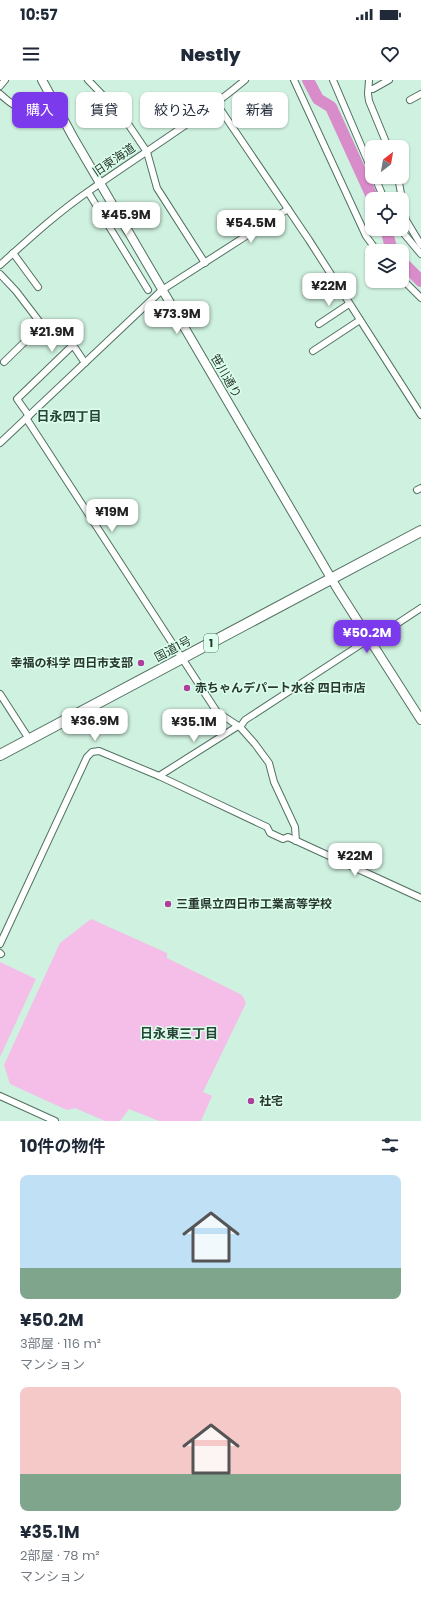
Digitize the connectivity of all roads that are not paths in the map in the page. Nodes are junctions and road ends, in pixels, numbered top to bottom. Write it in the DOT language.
graph roads {
  1 [pos="5,80"];
  2 [pos="42,80"];
  3 [pos="88,80"];
  4 [pos="245,80"];
  5 [pos="294,80"];
  6 [pos="333,80"];
  7 [pos="369,80"];
  8 [pos="389,80"];
  9 [pos="0,86"];
  10 [pos="369,89"];
  11 [pos="49,92"];
  12 [pos="0,94"];
  13 [pos="421,94"];
  14 [pos="224,97"];
  15 [pos="410,100"];
  16 [pos="12,103"];
  17 [pos="224,115"];
  18 [pos="68,126"];
  19 [pos="181,128"];
  20 [pos="385,140"];
  21 [pos="147,152"];
  22 [pos="365,155"];
  23 [pos="100,183"];
  24 [pos="88,192"];
  25 [pos="288,209"];
  26 [pos="409,225"];
  27 [pos="406,236"];
  28 [pos="372,244"];
  29 [pos="136,245"];
  30 [pos="421,245"];
  31 [pos="13,253"];
  32 [pos="126,254"];
  33 [pos="142,254"];
  34 [pos="421,254"];
  35 [pos="205,263"];
  36 [pos="0,264"];
  37 [pos="132,264"];
  38 [pos="0,274"];
  39 [pos="409,286"];
  40 [pos="38,287"];
  41 [pos="148,290"];
  42 [pos="162,290"];
  43 [pos="421,298"];
  44 [pos="349,304"];
  45 [pos="360,320"];
  46 [pos="319,324"];
  47 [pos="313,351"];
  48 [pos="4,362"];
  49 [pos="85,363"];
  50 [pos="421,415"];
  51 [pos="28,417"];
  52 [pos="0,443"];
  53 [pos="421,531"];
  54 [pos="332,578"];
  55 [pos="421,608"];
  56 [pos="370,640"];
  57 [pos="182,659"];
  58 [pos="0,694"];
  59 [pos="421,720"];
  60 [pos="239,727"];
  61 [pos="29,739"];
  62 [pos="0,755"];
  63 [pos="159,776"];
  64 [pos="296,840"];
  65 [pos="421,898"];
  66 [pos="0,944"];
  67 [pos="0,1096"];
  68 [pos="54,1121"];
  1 -- 9 [label="street"];
  2 -- 11 [label="street, 笹川通り"];
  3 -- 21 [label="street"];
  4 -- 14 [label="street, 旧東海道"];
  5 -- 28 [label="street"];
  6 -- 22 [label="street"];
  7 -- 10 [label="street"];
  8 -- 10 [label="street"];
  10 -- 20 [label="street"];
  12 -- 16 [label="street"];
  13 -- 15 [label="street"];
  17 -- 25 [label="street"];
  18 -- 23 [label="street, 笹川通り"];
  19 -- 21 [label="street, 旧東海道"];
  21 -- 23 [label="street, 旧東海道"];
  21 -- 35 [label="street"];
  23 -- 24 [label="street, 旧東海道"];
  23 -- 29 [label="street, 笹川通り"];
  24 -- 31 [label="street, 旧東海道"];
  24 -- 32 [label="street"];
  25 -- 35 [label="street"];
  25 -- 44 [label="street"];
  26 -- 30 [label="street"];
  27 -- 34 [label="street"];
  29 -- 32 [label="street"];
  29 -- 33 [label="street, 笹川通り"];
  31 -- 36 [label="street, 旧東海道"];
  31 -- 40 [label="street"];
  32 -- 37 [label="street"];
  33 -- 37 [label="street"];
  33 -- 42 [label="street, 笹川通り"];
  35 -- 42 [label="street"];
  37 -- 41 [label="street"];
  38 -- 48 [label="street"];
  39 -- 43 [label="street"];
  42 -- 49 [label="street"];
  42 -- 54 [label="street, 笹川通り"];
  44 -- 45 [label="street"];
  44 -- 46 [label="street"];
  45 -- 47 [label="street"];
  45 -- 50 [label="street"];
  49 -- 51 [label="street"];
  49 -- 51 [label="street"];
  51 -- 52 [label="street"];
  51 -- 57 [label="street"];
  53 -- 54 [label="highway, 国道1号 / 1"];
  54 -- 56 [label="street, 笹川通り"];
  54 -- 57 [label="highway, 国道1号 / 1"];
  55 -- 56 [label="street"];
  56 -- 59 [label="street, 笹川通り"];
  56 -- 60 [label="street"];
  57 -- 60 [label="street"];
  57 -- 61 [label="highway, 国道1号 / 1"];
  58 -- 61 [label="street"];
  60 -- 63 [label="street"];
  60 -- 64 [label="street"];
  61 -- 62 [label="highway, 国道1号 / 1"];
  63 -- 64 [label="street"];
  63 -- 66 [label="street"];
  64 -- 65 [label="street"];
  67 -- 68 [label="street"];
}
